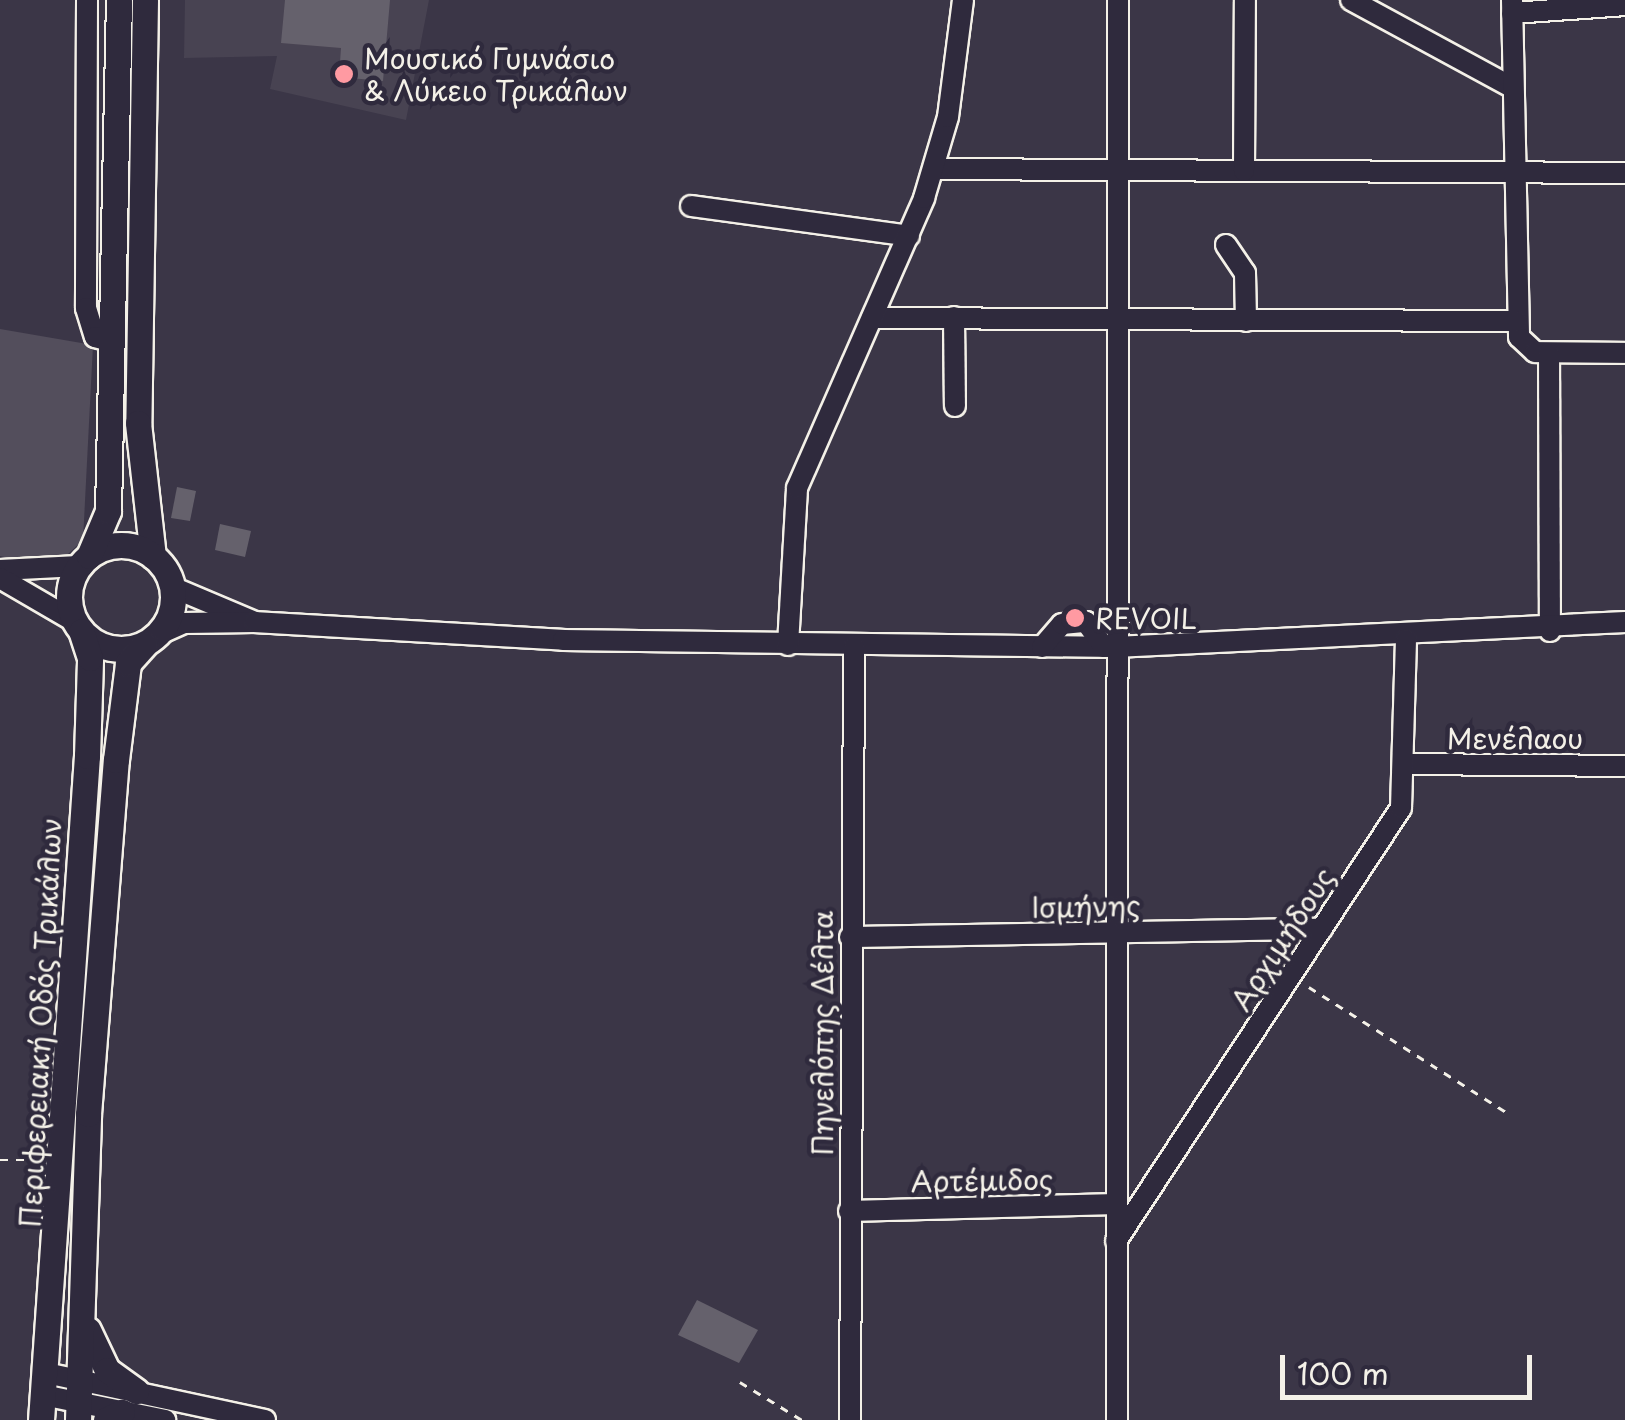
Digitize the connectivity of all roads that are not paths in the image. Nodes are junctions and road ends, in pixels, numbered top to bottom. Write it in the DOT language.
graph roads {
  1 [pos="88,0"];
  2 [pos="119,0"];
  3 [pos="145,0"];
  4 [pos="963,0"];
  5 [pos="1118,0"];
  6 [pos="1245,0"];
  7 [pos="1352,0"];
  8 [pos="1625,5"];
  9 [pos="1512,6"];
  10 [pos="1514,88"];
  11 [pos="934,169"];
  12 [pos="1117,170"];
  13 [pos="1244,171"];
  14 [pos="1514,173"];
  15 [pos="1625,173"];
  16 [pos="691,206"];
  17 [pos="909,236"];
  18 [pos="1226,246"];
  19 [pos="954,317"];
  20 [pos="872,318"];
  21 [pos="1117,320"];
  22 [pos="1246,320"];
  23 [pos="1517,321"];
  24 [pos="110,341"];
  25 [pos="1550,353"];
  26 [pos="1625,353"];
  27 [pos="955,406"];
  28 [pos="154,556"];
  29 [pos="84,561"];
  30 [pos="0,570"];
  31 [pos="0,578"];
  32 [pos="172,587"];
  33 [pos="255,622"];
  34 [pos="1625,622"];
  35 [pos="78,626"];
  36 [pos="1550,631"];
  37 [pos="152,639"];
  38 [pos="1406,640"];
  39 [pos="788,645"];
  40 [pos="854,646"];
  41 [pos="1109,647"];
  42 [pos="1405,764"];
  43 [pos="1625,766"];
  44 [pos="1322,928"];
  45 [pos="1116,932"];
  46 [pos="850,938"];
  47 [pos="1116,1204"];
  48 [pos="849,1211"];
  49 [pos="1116,1240"];
  50 [pos="86,1324"];
  51 [pos="81,1378"];
  52 [pos="43,1396"];
  53 [pos="121,1408"];
  54 [pos="78,1412"];
  55 [pos="164,1420"];
  56 [pos="265,1420"];
  57 [pos="850,1420"];
  58 [pos="1118,1420"];
  1 -- 24 [label="street"];
  2 -- 24 [label="main road"];
  3 -- 28 [label="main road"];
  4 -- 11 [label="street"];
  5 -- 12 [label="street"];
  6 -- 13 [label="street"];
  7 -- 10 [label="street"];
  8 -- 9 [label="street"];
  9 -- 10 [label="street"];
  10 -- 14 [label="street"];
  11 -- 12 [label="street"];
  11 -- 17 [label="street"];
  12 -- 13 [label="street"];
  12 -- 21 [label="street"];
  13 -- 14 [label="street"];
  14 -- 15 [label="street"];
  14 -- 23 [label="street"];
  16 -- 17 [label="street"];
  17 -- 20 [label="street"];
  18 -- 22 [label="street"];
  19 -- 20 [label="street"];
  19 -- 21 [label="street"];
  19 -- 27 [label="street"];
  20 -- 39 [label="street"];
  21 -- 22 [label="street"];
  21 -- 41 [label="street"];
  22 -- 23 [label="street"];
  23 -- 25 [label="street"];
  24 -- 29 [label="main road"];
  25 -- 26 [label="street"];
  25 -- 36 [label="street"];
  28 -- 29 [label="main road"];
  28 -- 32 [label="main road"];
  29 -- 30 [label="street"];
  29 -- 35 [label="main road"];
  31 -- 35 [label="street"];
  32 -- 33 [label="street"];
  32 -- 37 [label="main road"];
  33 -- 37 [label="street"];
  33 -- 39 [label="street"];
  34 -- 36 [label="street"];
  35 -- 37 [label="main road"];
  35 -- 52 [label="main road, Περιφερειακή Οδός Τρικάλων"];
  36 -- 38 [label="street"];
  37 -- 50 [label="main road, Περιφερειακή Οδός Τρικάλων"];
  38 -- 41 [label="street"];
  38 -- 42 [label="street, Αρχιμήδους"];
  39 -- 40 [label="street"];
  40 -- 41 [label="street"];
  40 -- 46 [label="street, Πηνελόπης Δέλτα"];
  41 -- 45 [label="street"];
  42 -- 43 [label="street, Μενέλαου"];
  42 -- 44 [label="street, Αρχιμήδους"];
  44 -- 45 [label="street, Ισμήνης"];
  44 -- 49 [label="street, Αρχιμήδους"];
  45 -- 46 [label="street, Ισμήνης"];
  45 -- 47 [label="street"];
  46 -- 48 [label="street, Πηνελόπης Δέλτα"];
  47 -- 48 [label="street, Αρτέμιδος"];
  47 -- 49 [label="street"];
  48 -- 57 [label="street, Πηνελόπης Δέλτα"];
  49 -- 58 [label="street"];
  50 -- 51 [label="main road, Περιφερειακή Οδός Τρικάλων"];
  50 -- 53 [label="main road"];
  51 -- 52 [label="street"];
  51 -- 53 [label="street"];
  51 -- 54 [label="main road, Περιφερειακή Οδός Τρικάλων"];
  52 -- 54 [label="street"];
  53 -- 54 [label="street"];
  53 -- 55 [label="street"];
  53 -- 56 [label="street"];
}
